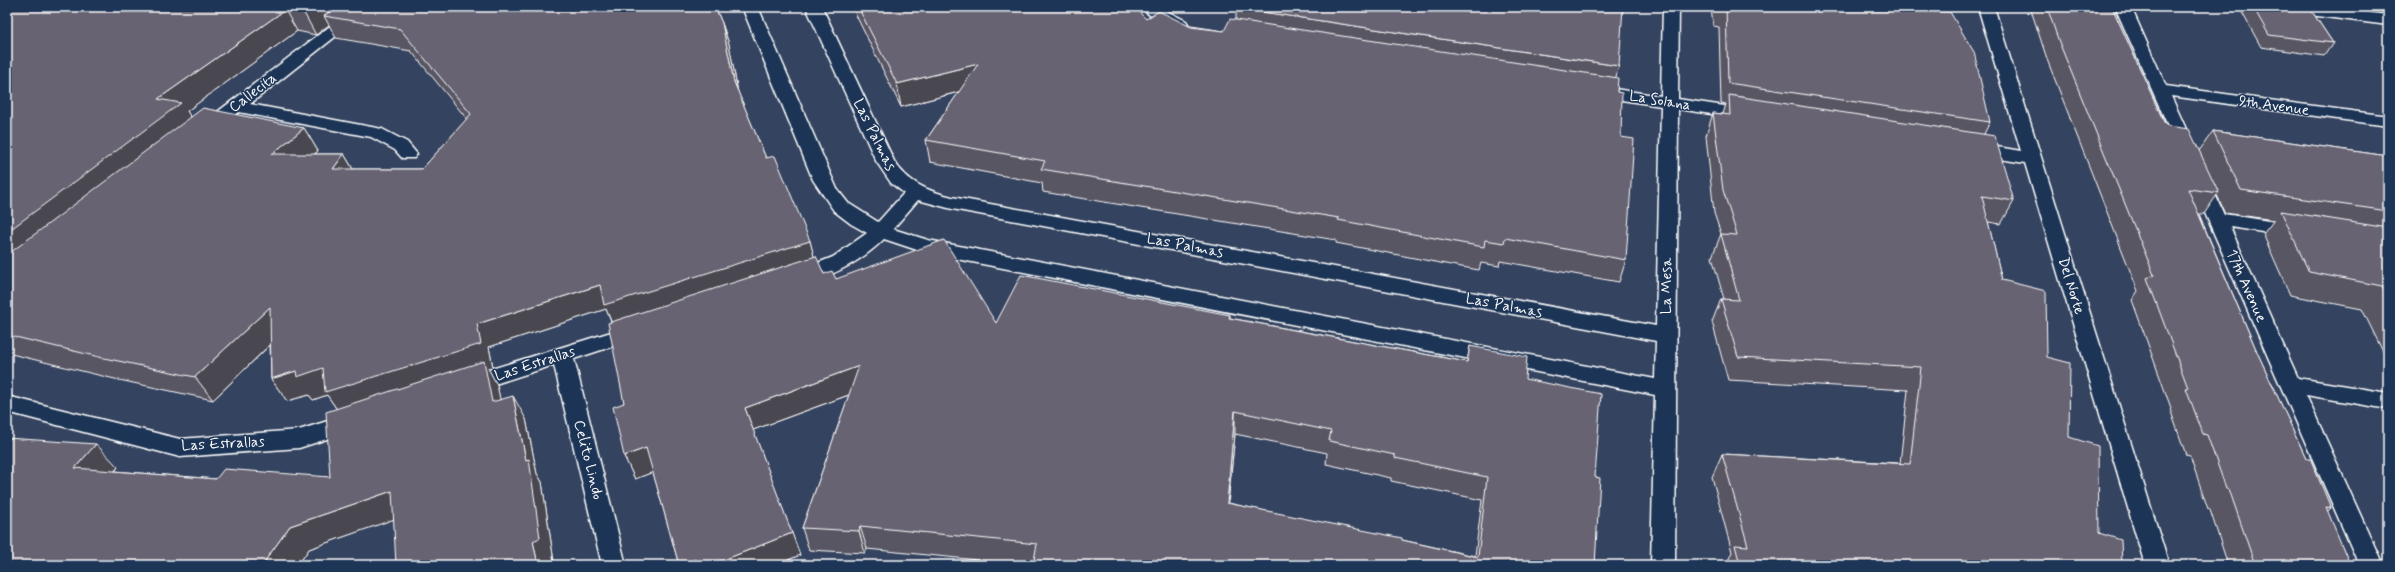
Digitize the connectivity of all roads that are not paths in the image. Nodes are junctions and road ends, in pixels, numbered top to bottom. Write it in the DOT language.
graph roads {
  1 [pos="365,7"];
  2 [pos="750,7"];
  3 [pos="814,7"];
  4 [pos="1150,7"];
  5 [pos="1671,7"];
  6 [pos="1986,7"];
  7 [pos="2123,7"];
  8 [pos="2286,7"];
  9 [pos="2388,20"];
  10 [pos="1198,29"];
  11 [pos="1575,88"];
  12 [pos="2161,90"];
  13 [pos="1670,102"];
  14 [pos="236,106"];
  15 [pos="1764,117"];
  16 [pos="2388,121"];
  17 [pos="191,140"];
  18 [pos="1961,147"];
  19 [pos="408,154"];
  20 [pos="2032,158"];
  21 [pos="915,192"];
  22 [pos="2217,219"];
  23 [pos="880,231"];
  24 [pos="2310,233"];
  25 [pos="779,284"];
  26 [pos="659,323"];
  27 [pos="1667,336"];
  28 [pos="562,355"];
  29 [pos="2289,384"];
  30 [pos="1666,389"];
  31 [pos="449,391"];
  32 [pos="2388,401"];
  33 [pos="7,404"];
  34 [pos="374,415"];
  35 [pos="614,565"];
  36 [pos="1663,565"];
  37 [pos="2157,565"];
  38 [pos="2371,565"];
  1 -- 14 [label="lane, Callecita"];
  2 -- 23 [label="lane"];
  3 -- 21 [label="lane, Las Palmas"];
  4 -- 10 [label="lane"];
  5 -- 13 [label="lane, La Mesa"];
  6 -- 20 [label="lane, Del Norte"];
  7 -- 12 [label="lane, 17th Avenue"];
  8 -- 9 [label="lane"];
  11 -- 13 [label="lane, La Solana"];
  12 -- 16 [label="lane, 9th Avenue"];
  12 -- 22 [label="lane, 17th Avenue"];
  13 -- 15 [label="lane, La Solana"];
  13 -- 27 [label="lane, La Mesa"];
  14 -- 17 [label="lane, Callecita"];
  14 -- 19 [label="lane"];
  18 -- 20 [label="lane"];
  20 -- 37 [label="lane, Del Norte"];
  21 -- 23 [label="lane"];
  21 -- 27 [label="lane, Las Palmas"];
  22 -- 24 [label="lane"];
  22 -- 29 [label="lane, 17th Avenue"];
  23 -- 25 [label="lane"];
  23 -- 30 [label="lane"];
  26 -- 28 [label="lane, Las Estrallas"];
  27 -- 30 [label="lane, La Mesa"];
  28 -- 31 [label="lane, Las Estrallas"];
  28 -- 35 [label="lane, Celito Lindo"];
  29 -- 32 [label="lane"];
  29 -- 38 [label="lane, 17th Avenue"];
  30 -- 36 [label="lane, La Mesa"];
  33 -- 34 [label="lane, Las Estrallas"];
}
